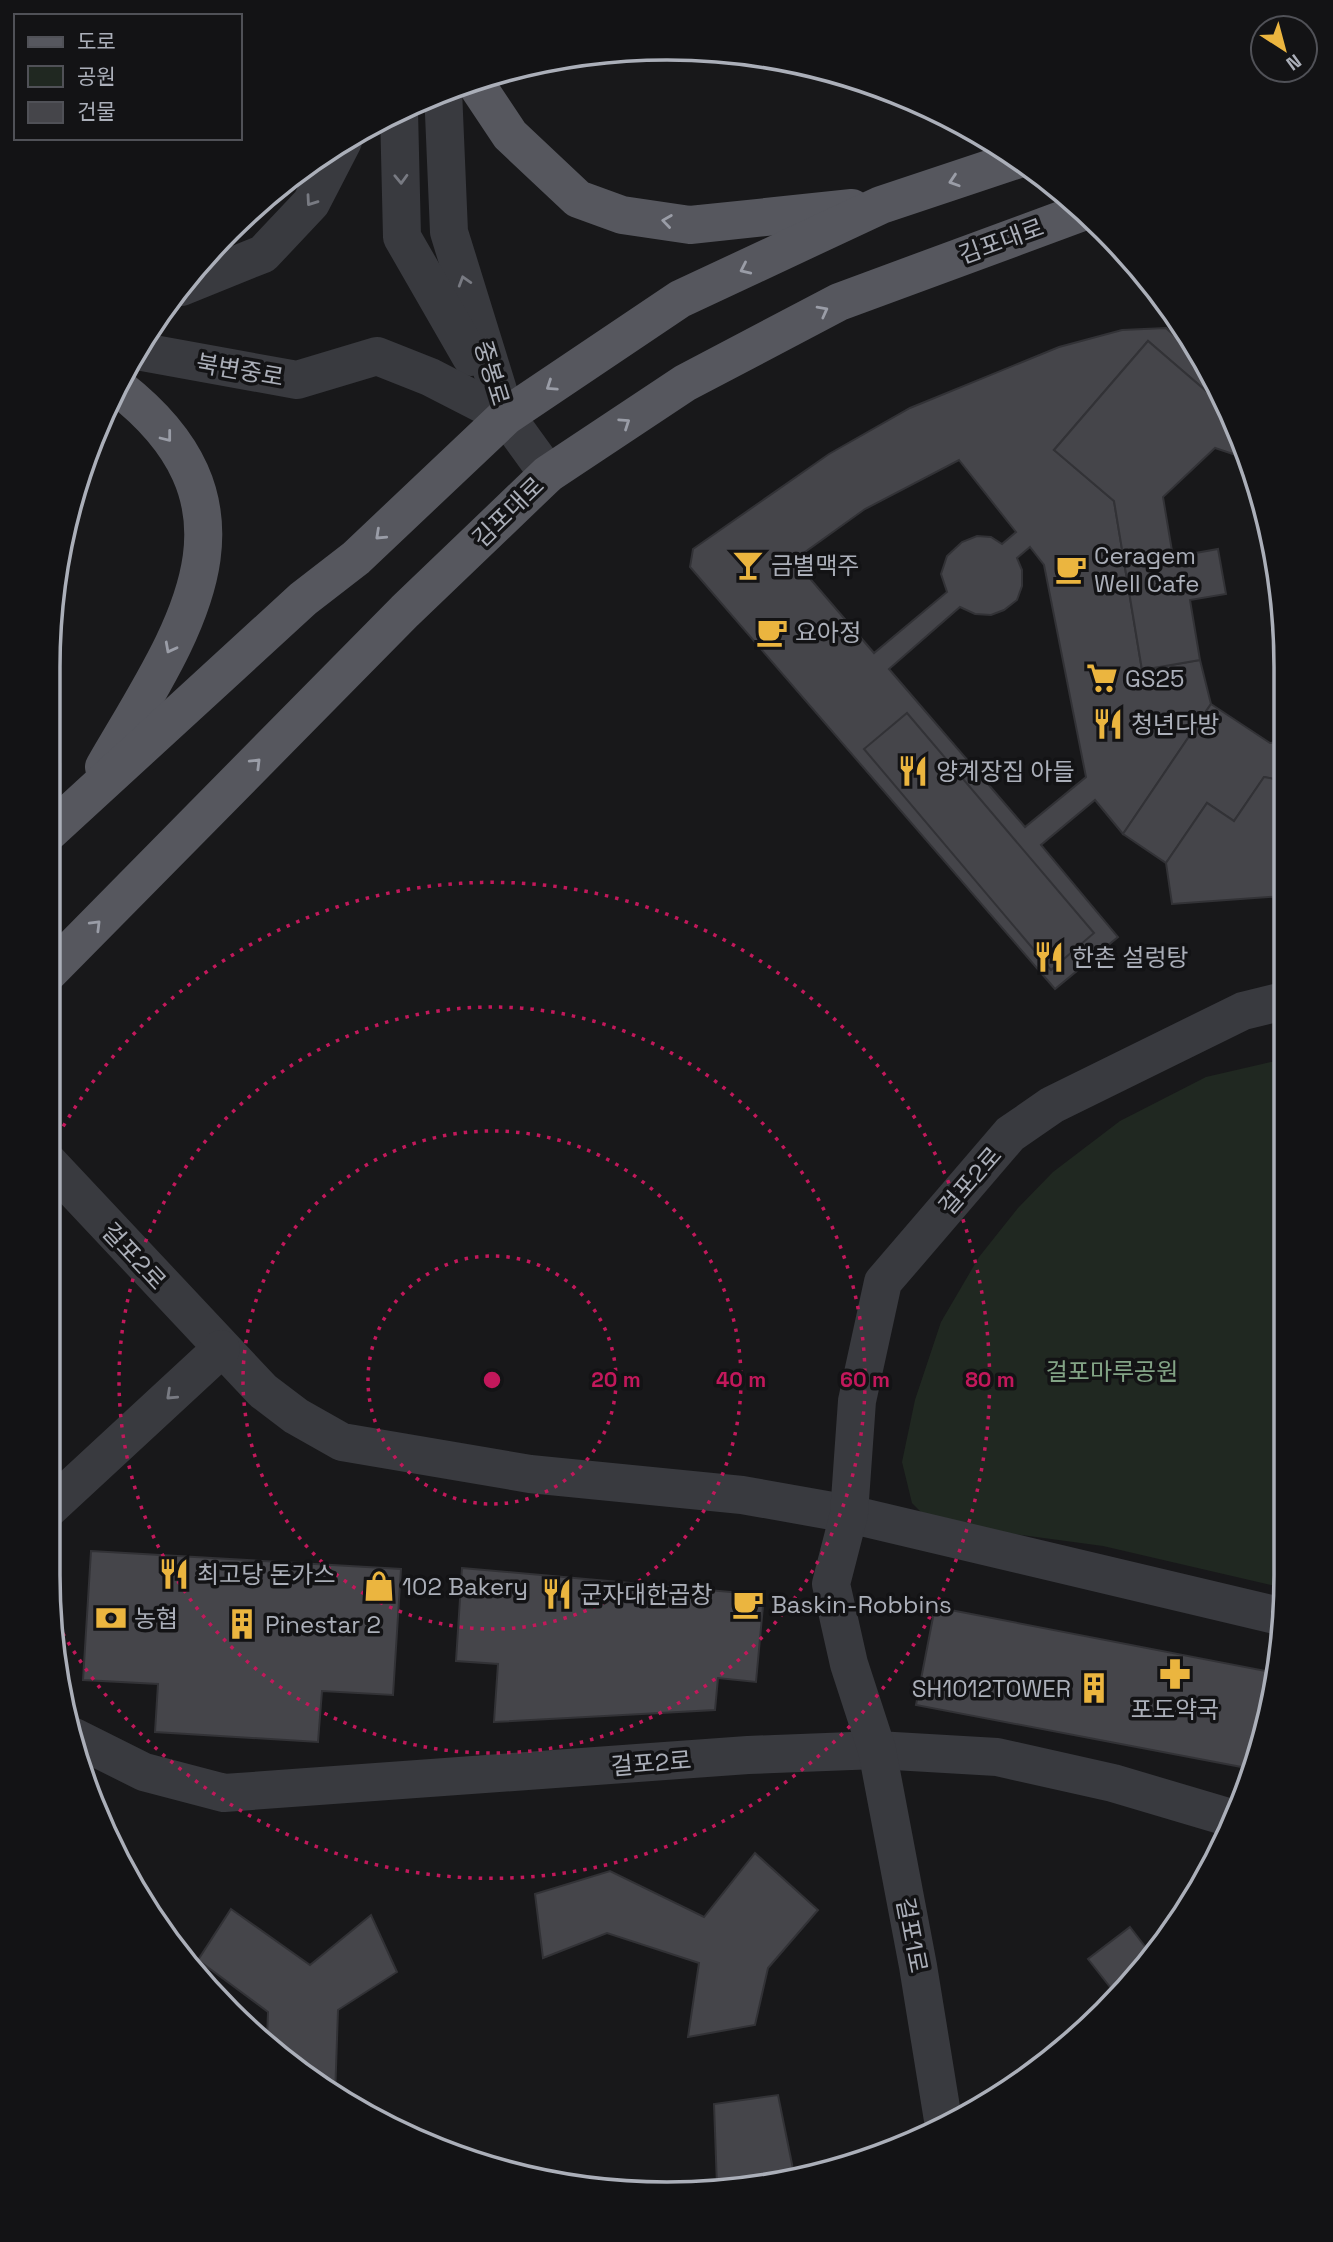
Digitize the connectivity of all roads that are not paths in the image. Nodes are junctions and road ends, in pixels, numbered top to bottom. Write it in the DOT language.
graph roads {
  1 [pos="480,89"];
  2 [pos="444,102"];
  3 [pos="399,121"];
  4 [pos="333,160"];
  5 [pos="1006,163"];
  6 [pos="881,205"];
  7 [pos="1073,216"];
  8 [pos="199,280"];
  9 [pos="147,353"];
  10 [pos="125,393"];
  11 [pos="506,416"];
  12 [pos="548,474"];
  13 [pos="83,802"];
  14 [pos="60,822"];
  15 [pos="60,961"];
  16 [pos="1274,1003"];
  17 [pos="60,1176"];
  18 [pos="221,1349"];
  19 [pos="60,1498"];
  20 [pos="849,1514"];
  21 [pos="1272,1614"];
  22 [pos="83,1741"];
  23 [pos="877,1750"];
  24 [pos="1224,1816"];
  25 [pos="942,2116"];
  6 -- 1 [label="main road, one-way"];
  11 -- 2 [label="street, 중봉로, one-way"];
  3 -- 11 [label="street, 중봉로, one-way"];
  4 -- 8 [label="street, one-way"];
  5 -- 6 [label="main road, one-way"];
  6 -- 11 [label="main road, one-way"];
  12 -- 7 [label="main road, 김포대로, one-way"];
  9 -- 11 [label="street, 북변중로"];
  10 -- 13 [label="main road, one-way"];
  11 -- 12 [label="street, 북변중로"];
  11 -- 13 [label="main road, one-way"];
  15 -- 12 [label="main road, 김포대로, one-way"];
  13 -- 14 [label="main road"];
  16 -- 20 [label="street, 걸포2로"];
  17 -- 18 [label="street, 걸포2로"];
  18 -- 19 [label="street, one-way"];
  18 -- 20 [label="street, 걸포2로"];
  20 -- 21 [label="street, 걸포2로"];
  20 -- 23 [label="street, 걸포1로"];
  22 -- 23 [label="street, 걸포2로"];
  23 -- 24 [label="street, 걸포2로"];
  23 -- 25 [label="street, 걸포1로"];
}
